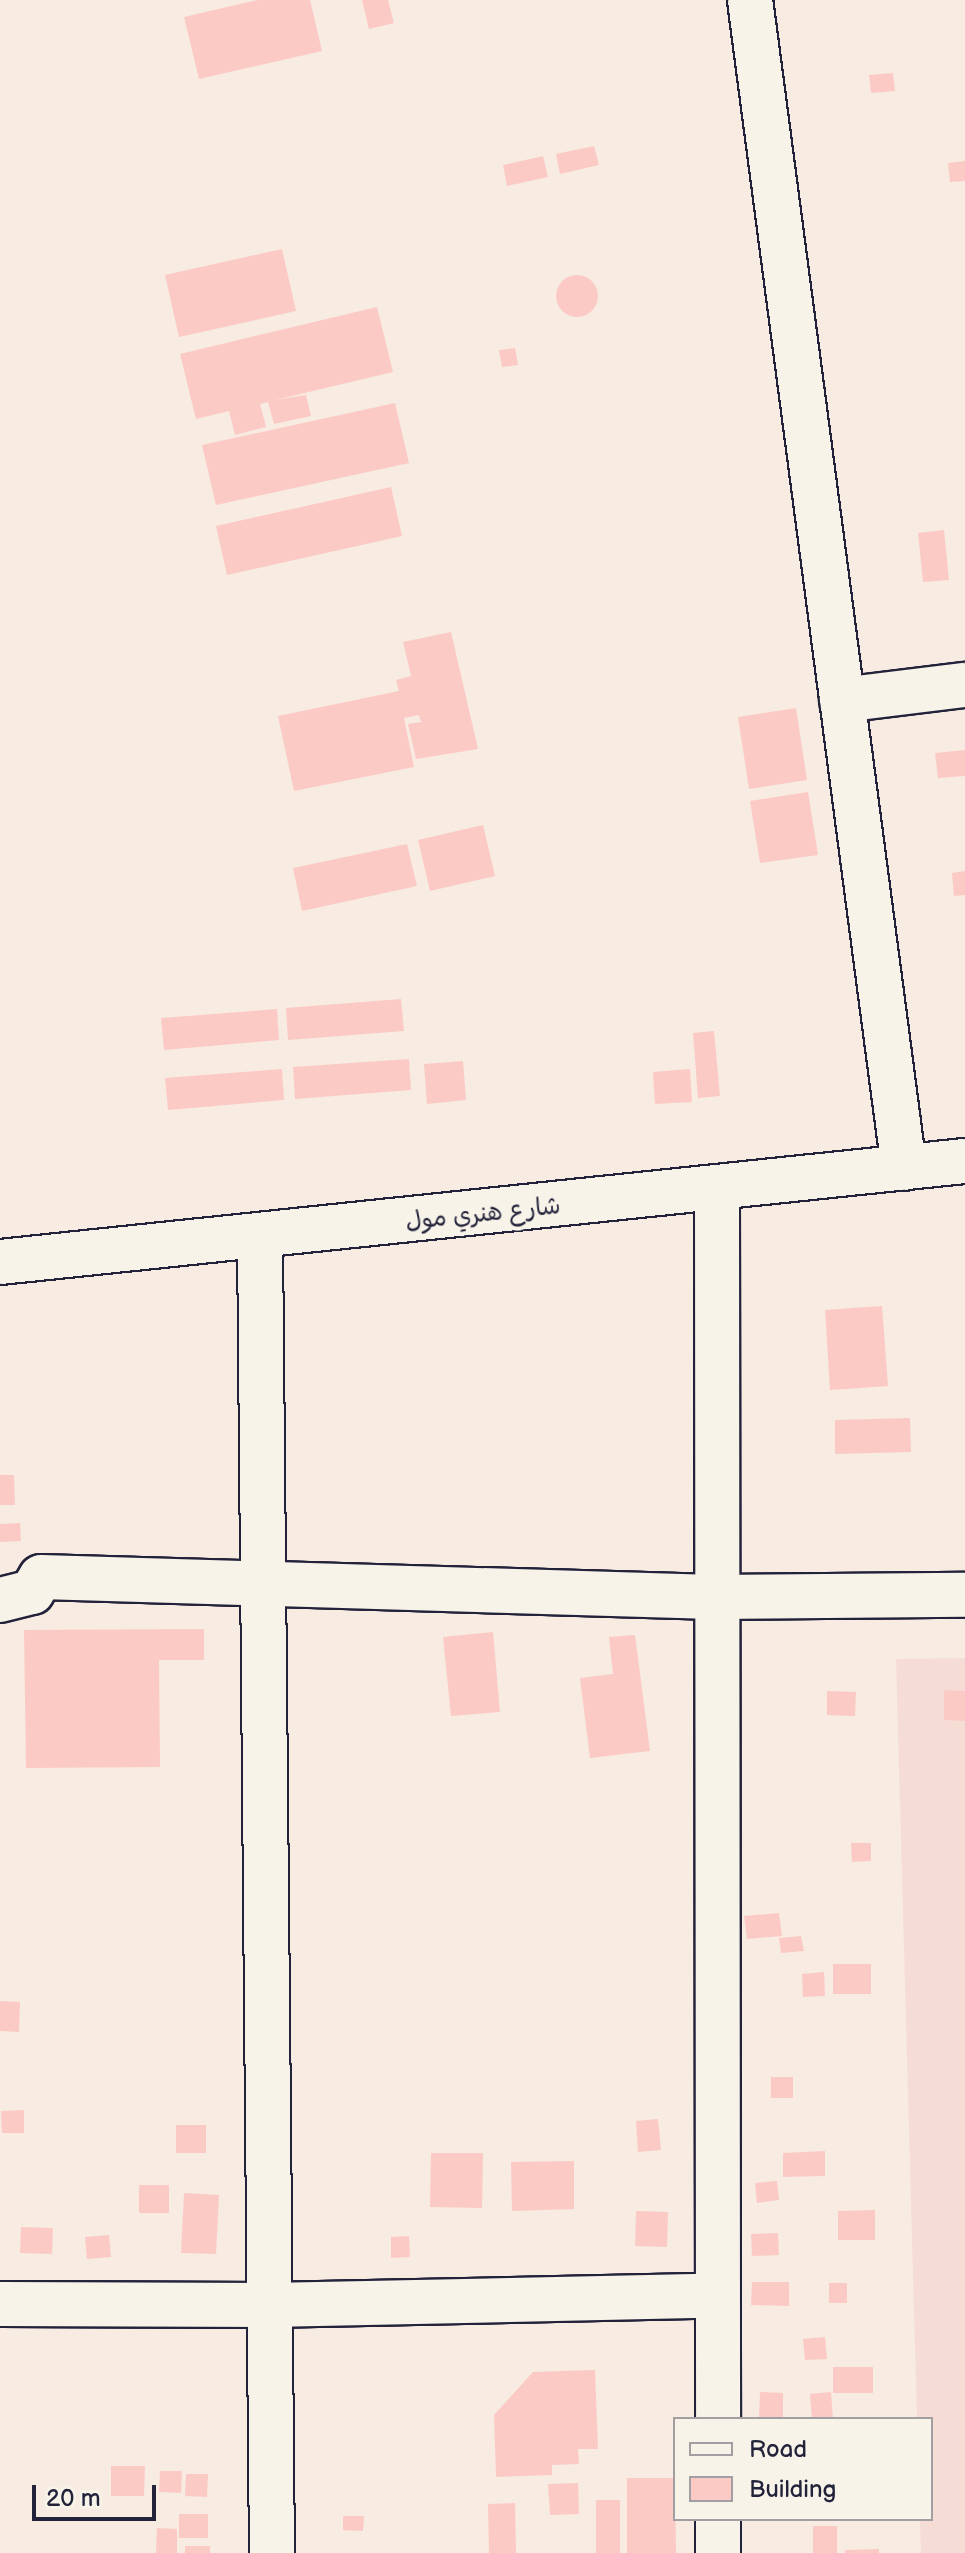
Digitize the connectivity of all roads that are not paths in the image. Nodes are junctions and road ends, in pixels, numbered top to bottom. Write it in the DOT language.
graph roads {
  1 [pos="750,0"];
  2 [pos="965,685"];
  3 [pos="842,700"];
  4 [pos="965,1161"];
  5 [pos="904,1168"];
  6 [pos="717,1190"];
  7 [pos="260,1237"];
  8 [pos="0,1262"];
  9 [pos="262,1584"];
  10 [pos="965,1595"];
  11 [pos="714,1597"];
  12 [pos="0,1600"];
  13 [pos="717,2296"];
  14 [pos="0,2304"];
  15 [pos="269,2305"];
  16 [pos="718,2417"];
  17 [pos="718,2521"];
  18 [pos="272,2553"];
  19 [pos="718,2553"];
  1 -- 3 [label="main road"];
  2 -- 3 [label="main road"];
  3 -- 5 [label="main road"];
  4 -- 5 [label="main road, شارع هنري مول"];
  5 -- 6 [label="main road, شارع هنري مول"];
  6 -- 7 [label="main road, شارع هنري مول"];
  6 -- 11 [label="main road"];
  7 -- 8 [label="main road, شارع هنري مول"];
  7 -- 9 [label="main road"];
  9 -- 11 [label="main road"];
  9 -- 12 [label="main road"];
  9 -- 15 [label="main road"];
  10 -- 11 [label="main road"];
  11 -- 13 [label="main road"];
  13 -- 15 [label="main road"];
  13 -- 16 [label="main road"];
  14 -- 15 [label="main road"];
  15 -- 18 [label="main road"];
  17 -- 19 [label="main road"];
}
